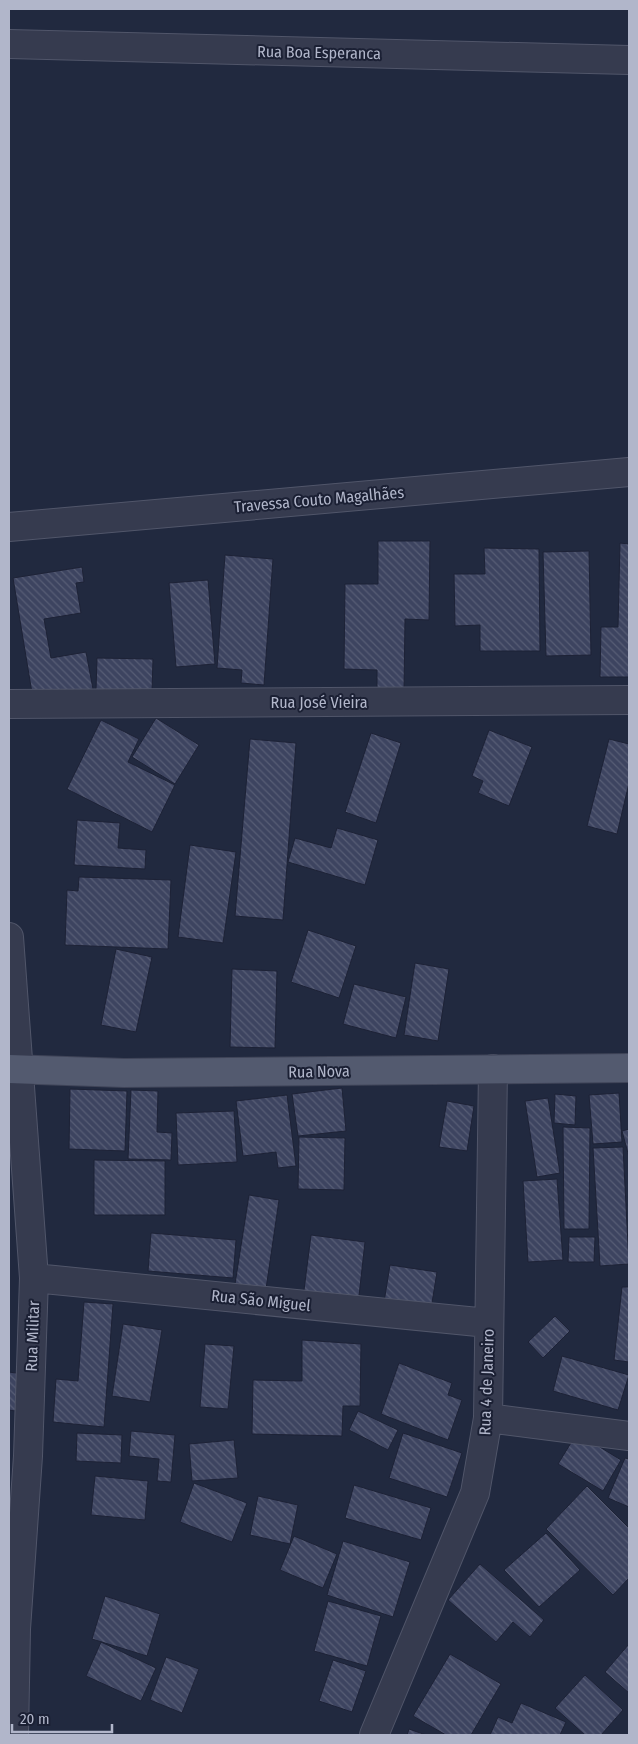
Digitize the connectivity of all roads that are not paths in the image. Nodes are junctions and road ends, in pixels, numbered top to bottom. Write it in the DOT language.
graph roads {
  1 [pos="9,44"];
  2 [pos="629,60"];
  3 [pos="629,472"];
  4 [pos="9,527"];
  5 [pos="629,700"];
  6 [pos="9,704"];
  7 [pos="9,937"];
  8 [pos="493,1068"];
  9 [pos="629,1068"];
  10 [pos="14,1069"];
  11 [pos="34,1278"];
  12 [pos="488,1323"];
  13 [pos="488,1418"];
  14 [pos="629,1436"];
  15 [pos="19,1460"];
  16 [pos="14,1735"];
  17 [pos="374,1735"];
  1 -- 2 [label="street, Rua Boa Esperanca"];
  3 -- 4 [label="street, Travessa Couto Magalhães"];
  5 -- 6 [label="street, Rua José Vieira"];
  7 -- 10 [label="street, Rua Militar"];
  8 -- 9 [label="main road, Rua Nova"];
  8 -- 10 [label="main road, Rua Nova"];
  8 -- 12 [label="street, Rua 4 de Janeiro"];
  10 -- 11 [label="street, Rua Militar"];
  11 -- 12 [label="street, Rua São Miguel"];
  11 -- 15 [label="street, Rua Militar"];
  12 -- 13 [label="street, Rua 4 de Janeiro"];
  13 -- 14 [label="street"];
  13 -- 17 [label="street, Rua 4 de Janeiro"];
  15 -- 16 [label="street, Rua Militar"];
}
